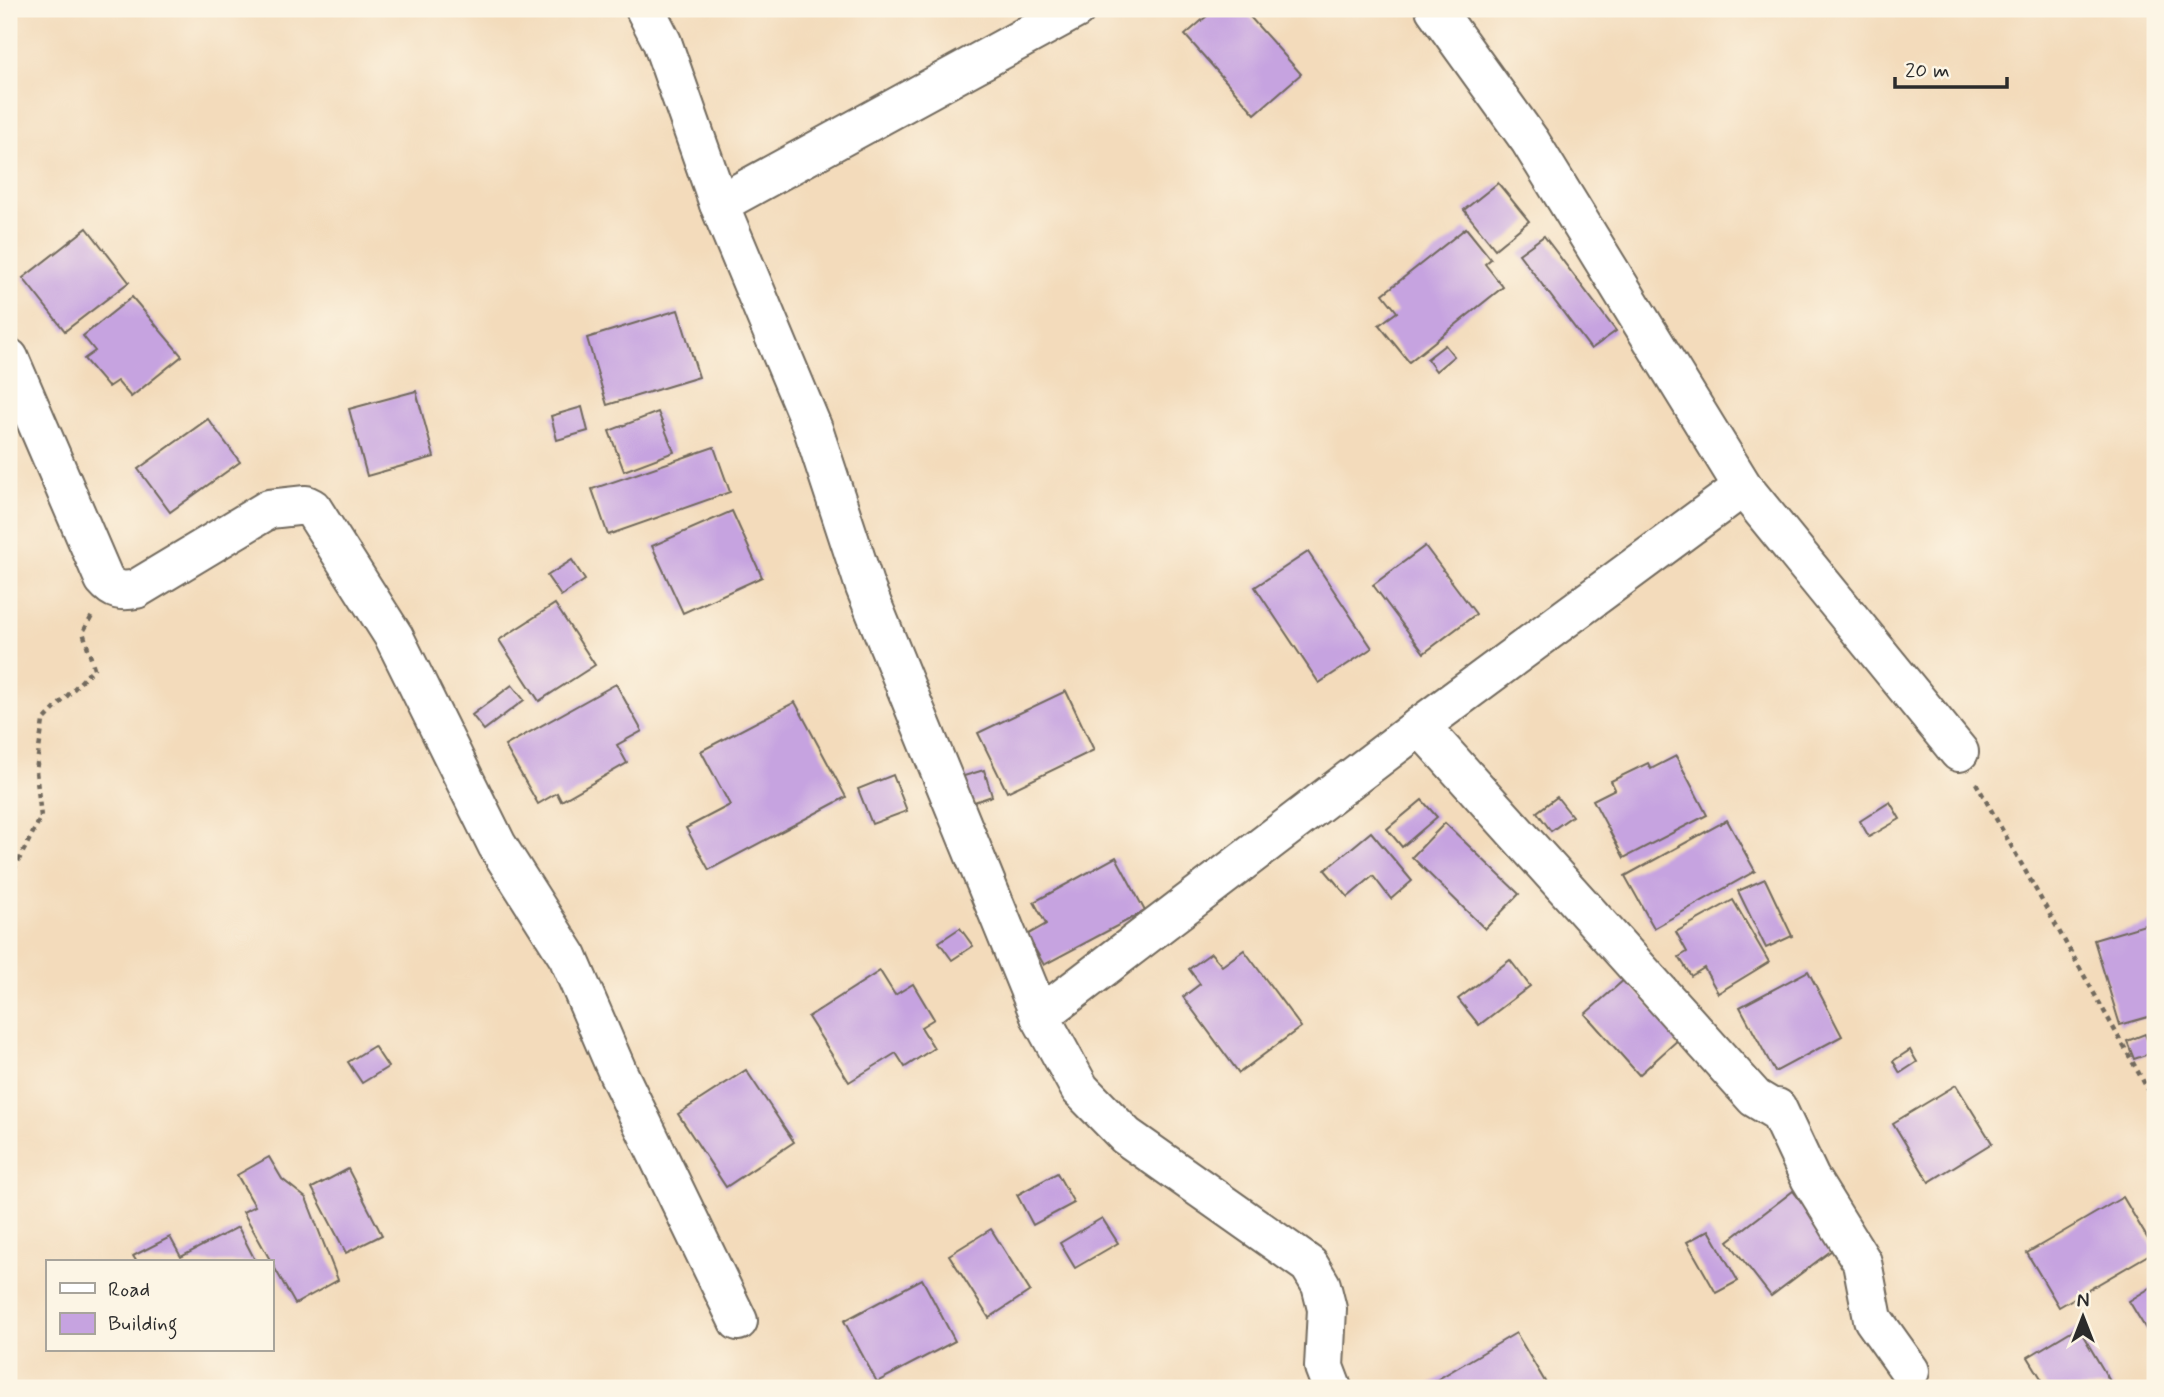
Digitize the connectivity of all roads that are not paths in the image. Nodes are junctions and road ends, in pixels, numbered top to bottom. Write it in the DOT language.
graph roads {
  1 [pos="645,9"];
  2 [pos="1076,9"];
  3 [pos="1435,9"];
  4 [pos="719,204"];
  5 [pos="9,358"];
  6 [pos="1743,487"];
  7 [pos="1420,726"];
  8 [pos="1959,752"];
  9 [pos="1040,1016"];
  10 [pos="738,1321"];
  11 [pos="1910,1371"];
  12 [pos="1332,1388"];
  1 -- 4 [label="street"];
  2 -- 4 [label="street"];
  3 -- 6 [label="street"];
  4 -- 9 [label="street"];
  5 -- 10 [label="street"];
  6 -- 7 [label="street"];
  6 -- 8 [label="street"];
  7 -- 9 [label="street"];
  7 -- 11 [label="street"];
  9 -- 12 [label="street"];
}
